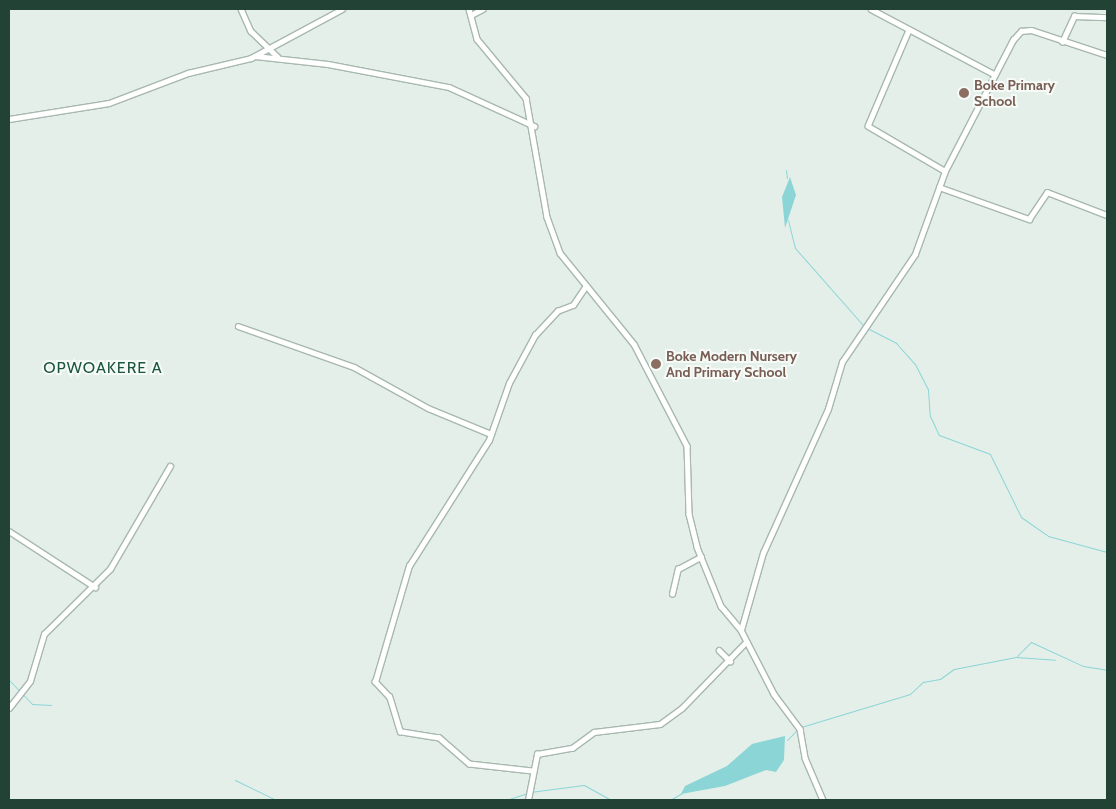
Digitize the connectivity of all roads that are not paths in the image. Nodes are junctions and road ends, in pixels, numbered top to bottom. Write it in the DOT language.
graph roads {
  1 [pos="241,9"];
  2 [pos="342,9"];
  3 [pos="469,9"];
  4 [pos="483,9"];
  5 [pos="872,9"];
  6 [pos="471,15"];
  7 [pos="1107,17"];
  8 [pos="909,30"];
  9 [pos="1062,42"];
  10 [pos="270,47"];
  11 [pos="1107,55"];
  12 [pos="255,56"];
  13 [pos="278,57"];
  14 [pos="994,74"];
  15 [pos="9,119"];
  16 [pos="534,126"];
  17 [pos="945,170"];
  18 [pos="939,187"];
  19 [pos="1107,215"];
  20 [pos="586,286"];
  21 [pos="238,326"];
  22 [pos="492,434"];
  23 [pos="170,466"];
  24 [pos="9,531"];
  25 [pos="701,557"];
  26 [pos="95,587"];
  27 [pos="672,594"];
  28 [pos="741,630"];
  29 [pos="746,642"];
  30 [pos="720,650"];
  31 [pos="730,661"];
  32 [pos="9,708"];
  33 [pos="532,771"];
  34 [pos="528,800"];
  35 [pos="823,800"];
  1 -- 10 [label="street"];
  2 -- 10 [label="street"];
  3 -- 6 [label="street"];
  4 -- 6 [label="street"];
  5 -- 8 [label="street"];
  6 -- 16 [label="street"];
  7 -- 9 [label="street"];
  8 -- 14 [label="street"];
  8 -- 17 [label="street"];
  9 -- 11 [label="street"];
  9 -- 14 [label="street"];
  10 -- 12 [label="street"];
  10 -- 13 [label="street"];
  12 -- 13 [label="street"];
  12 -- 15 [label="street"];
  13 -- 16 [label="street"];
  14 -- 17 [label="street"];
  16 -- 20 [label="street"];
  17 -- 18 [label="street"];
  18 -- 19 [label="street"];
  18 -- 28 [label="street"];
  20 -- 22 [label="street"];
  20 -- 25 [label="street"];
  21 -- 22 [label="street"];
  22 -- 33 [label="street"];
  23 -- 26 [label="street"];
  24 -- 26 [label="street"];
  25 -- 27 [label="street"];
  25 -- 28 [label="street"];
  26 -- 32 [label="street"];
  28 -- 29 [label="street"];
  29 -- 31 [label="street"];
  29 -- 35 [label="street"];
  30 -- 31 [label="street"];
  31 -- 33 [label="street"];
  33 -- 34 [label="street"];
}
